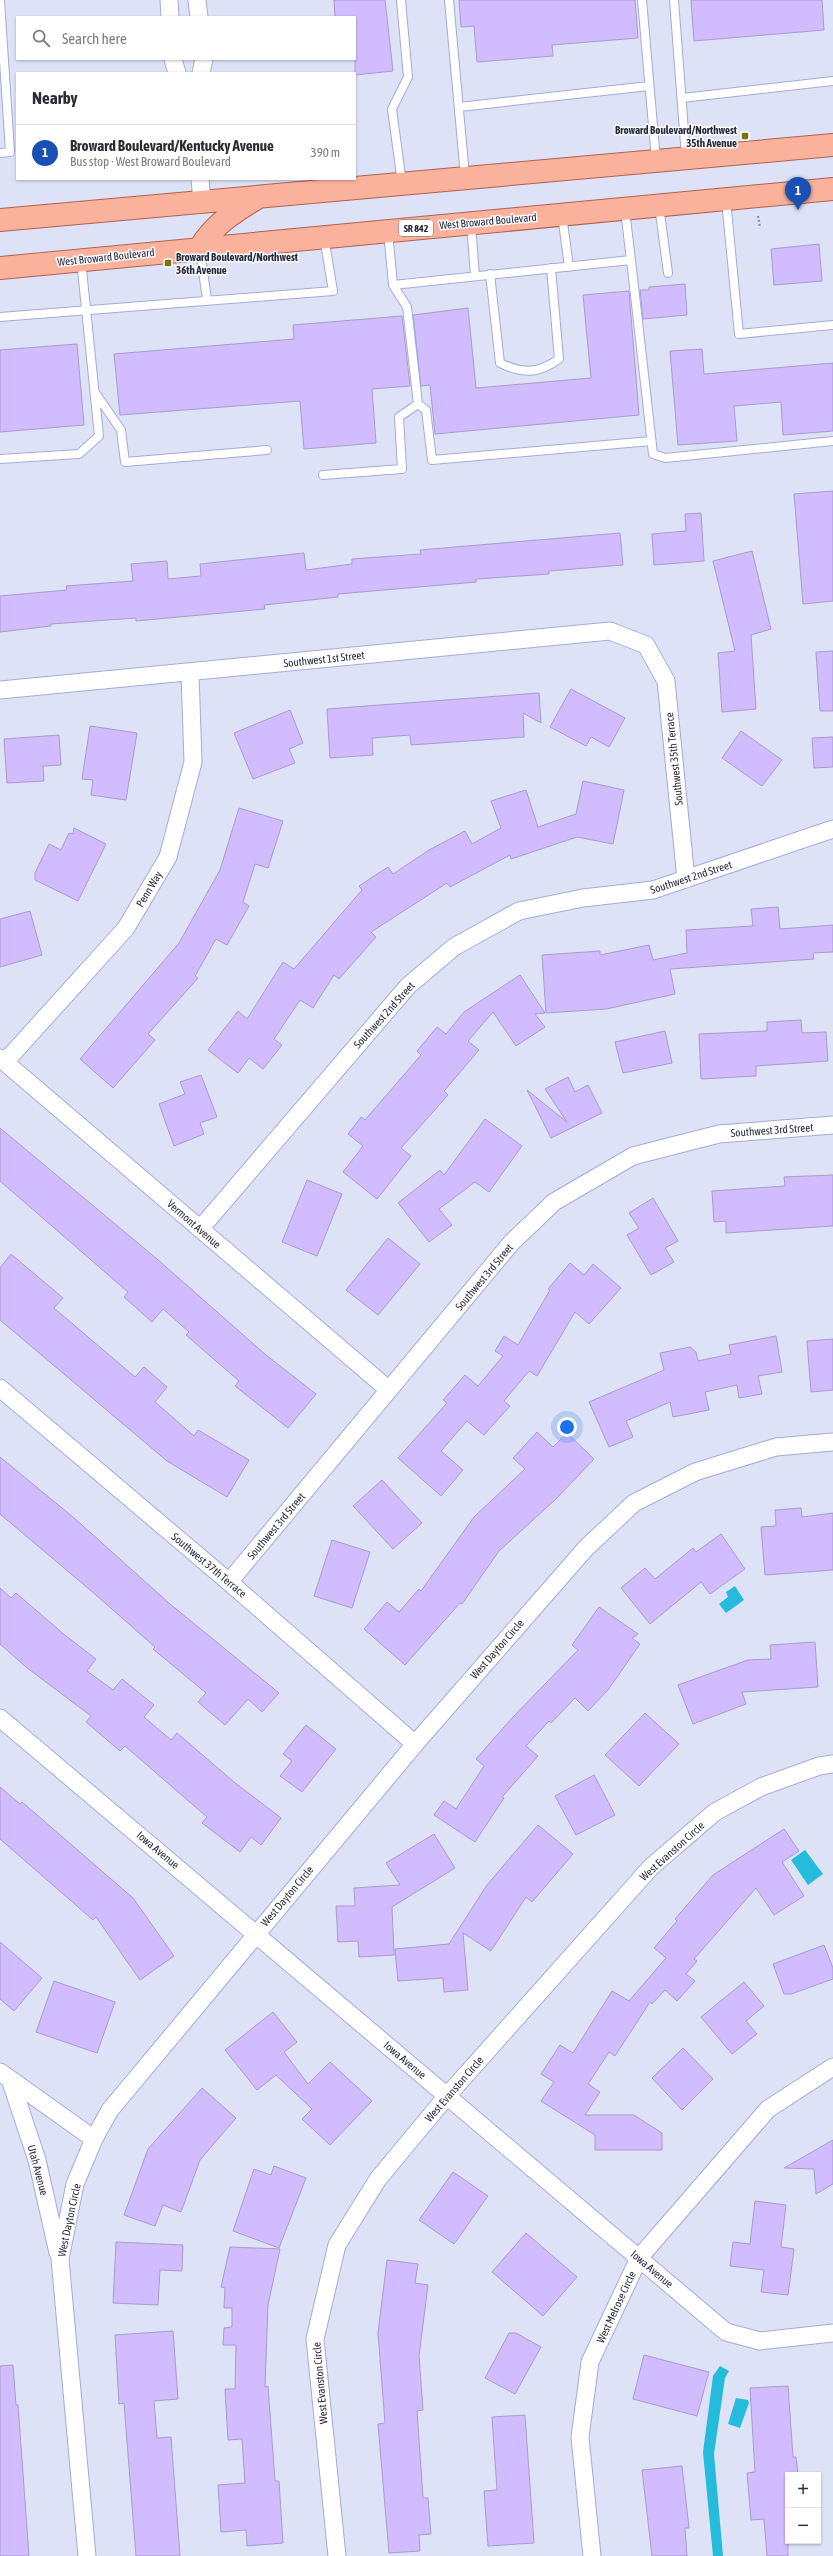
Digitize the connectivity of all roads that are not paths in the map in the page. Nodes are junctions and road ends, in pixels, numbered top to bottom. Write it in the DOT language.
graph roads {
  1 [pos="0,0"];
  2 [pos="169,0"];
  3 [pos="197,0"];
  4 [pos="401,0"];
  5 [pos="449,0"];
  6 [pos="642,0"];
  7 [pos="674,0"];
  8 [pos="170,16"];
  9 [pos="199,16"];
  10 [pos="173,60"];
  11 [pos="204,60"];
  12 [pos="177,72"];
  13 [pos="201,72"];
  14 [pos="833,81"];
  15 [pos="649,86"];
  16 [pos="682,98"];
  17 [pos="459,107"];
  18 [pos="833,145"];
  19 [pos="0,153"];
  20 [pos="686,158"];
  21 [pos="656,160"];
  22 [pos="466,178"];
  23 [pos="200,180"];
  24 [pos="402,183"];
  25 [pos="833,189"];
  26 [pos="262,196"];
  27 [pos="726,199"];
  28 [pos="202,201"];
  29 [pos="659,205"];
  30 [pos="625,208"];
  31 [pos="562,214"];
  32 [pos="0,220"];
  33 [pos="471,223"];
  34 [pos="388,231"];
  35 [pos="324,236"];
  36 [pos="200,248"];
  37 [pos="81,260"];
  38 [pos="630,260"];
  39 [pos="568,266"];
  40 [pos="0,268"];
  41 [pos="551,268"];
  42 [pos="668,273"];
  43 [pos="490,274"];
  44 [pos="475,276"];
  45 [pos="393,285"];
  46 [pos="207,300"];
  47 [pos="87,310"];
  48 [pos="0,317"];
  49 [pos="833,325"];
  50 [pos="96,394"];
  51 [pos="418,404"];
  52 [pos="651,441"];
  53 [pos="833,441"];
  54 [pos="268,450"];
  55 [pos="0,459"];
  56 [pos="323,475"];
  57 [pos="646,645"];
  58 [pos="190,673"];
  59 [pos="0,690"];
  60 [pos="833,829"];
  61 [pos="686,879"];
  62 [pos="3,1060"];
  63 [pos="833,1125"];
  64 [pos="200,1229"];
  65 [pos="0,1388"];
  66 [pos="389,1390"];
  67 [pos="833,1442"];
  68 [pos="229,1582"];
  69 [pos="0,1718"];
  70 [pos="415,1744"];
  71 [pos="833,1764"];
  72 [pos="256,1933"];
  73 [pos="833,2067"];
  74 [pos="6,2077"];
  75 [pos="447,2096"];
  76 [pos="94,2139"];
  77 [pos="639,2258"];
  78 [pos="60,2259"];
  79 [pos="833,2333"];
  80 [pos="88,2556"];
  81 [pos="337,2556"];
  82 [pos="592,2556"];
  1 -- 19 [label="lane"];
  2 -- 8 [label="street"];
  3 -- 9 [label="street"];
  4 -- 24 [label="lane"];
  5 -- 17 [label="lane"];
  6 -- 15 [label="lane"];
  7 -- 16 [label="lane"];
  10 -- 12 [label="street"];
  11 -- 13 [label="street"];
  14 -- 16 [label="lane"];
  15 -- 17 [label="lane"];
  15 -- 21 [label="lane"];
  16 -- 20 [label="lane"];
  17 -- 22 [label="lane"];
  18 -- 20 [label="main road"];
  20 -- 21 [label="main road"];
  21 -- 22 [label="main road"];
  22 -- 24 [label="main road"];
  23 -- 28 [label="street"];
  24 -- 26 [label="main road"];
  25 -- 27 [label="main road, West Broward Boulevard / SR 842"];
  26 -- 28 [label="main road"];
  26 -- 36 [label="main road"];
  27 -- 29 [label="main road, West Broward Boulevard / SR 842"];
  27 -- 49 [label="lane"];
  28 -- 32 [label="main road"];
  29 -- 30 [label="main road, West Broward Boulevard / SR 842"];
  29 -- 42 [label="lane"];
  30 -- 31 [label="main road, West Broward Boulevard / SR 842"];
  30 -- 38 [label="lane"];
  31 -- 33 [label="main road, West Broward Boulevard / SR 842"];
  31 -- 39 [label="lane"];
  33 -- 34 [label="main road, West Broward Boulevard / SR 842"];
  33 -- 44 [label="lane"];
  34 -- 35 [label="main road, West Broward Boulevard / SR 842"];
  34 -- 45 [label="lane"];
  35 -- 36 [label="main road, West Broward Boulevard / SR 842"];
  35 -- 46 [label="lane"];
  36 -- 37 [label="main road, West Broward Boulevard / SR 842"];
  36 -- 46 [label="lane"];
  37 -- 40 [label="main road, West Broward Boulevard / SR 842"];
  37 -- 47 [label="lane"];
  38 -- 39 [label="lane"];
  38 -- 52 [label="lane"];
  39 -- 41 [label="lane"];
  41 -- 43 [label="lane"];
  41 -- 43 [label="lane"];
  43 -- 44 [label="lane"];
  44 -- 45 [label="lane"];
  45 -- 51 [label="lane"];
  46 -- 47 [label="lane"];
  47 -- 48 [label="lane"];
  47 -- 50 [label="lane"];
  50 -- 54 [label="lane"];
  50 -- 55 [label="lane"];
  51 -- 52 [label="lane"];
  51 -- 56 [label="lane"];
  52 -- 53 [label="lane"];
  57 -- 58 [label="street, Southwest 1st Street"];
  57 -- 61 [label="street, Southwest 35th Terrace"];
  58 -- 59 [label="street, Southwest 1st Street"];
  58 -- 62 [label="street, Penn Way"];
  60 -- 61 [label="street, Southwest 2nd Street"];
  61 -- 64 [label="street, Southwest 2nd Street"];
  62 -- 64 [label="street, Vermont Avenue"];
  63 -- 66 [label="street, Southwest 3rd Street"];
  64 -- 66 [label="street, Vermont Avenue"];
  65 -- 68 [label="street, Southwest 37th Terrace"];
  66 -- 68 [label="street, Southwest 3rd Street"];
  67 -- 70 [label="street, West Dayton Circle"];
  68 -- 70 [label="street, Southwest 37th Terrace"];
  69 -- 72 [label="street, Iowa Avenue"];
  70 -- 72 [label="street, West Dayton Circle"];
  71 -- 75 [label="street, West Evanston Circle"];
  72 -- 75 [label="street, Iowa Avenue"];
  72 -- 76 [label="street, West Dayton Circle"];
  73 -- 77 [label="street, West Melrose Circle"];
  74 -- 76 [label="street, Utah Avenue"];
  74 -- 78 [label="street, Utah Avenue"];
  75 -- 77 [label="street, Iowa Avenue"];
  75 -- 81 [label="street, West Evanston Circle"];
  76 -- 78 [label="street, West Dayton Circle"];
  77 -- 79 [label="street, Iowa Avenue"];
  77 -- 82 [label="street, West Melrose Circle"];
  78 -- 80 [label="street, West Dayton Circle"];
}
